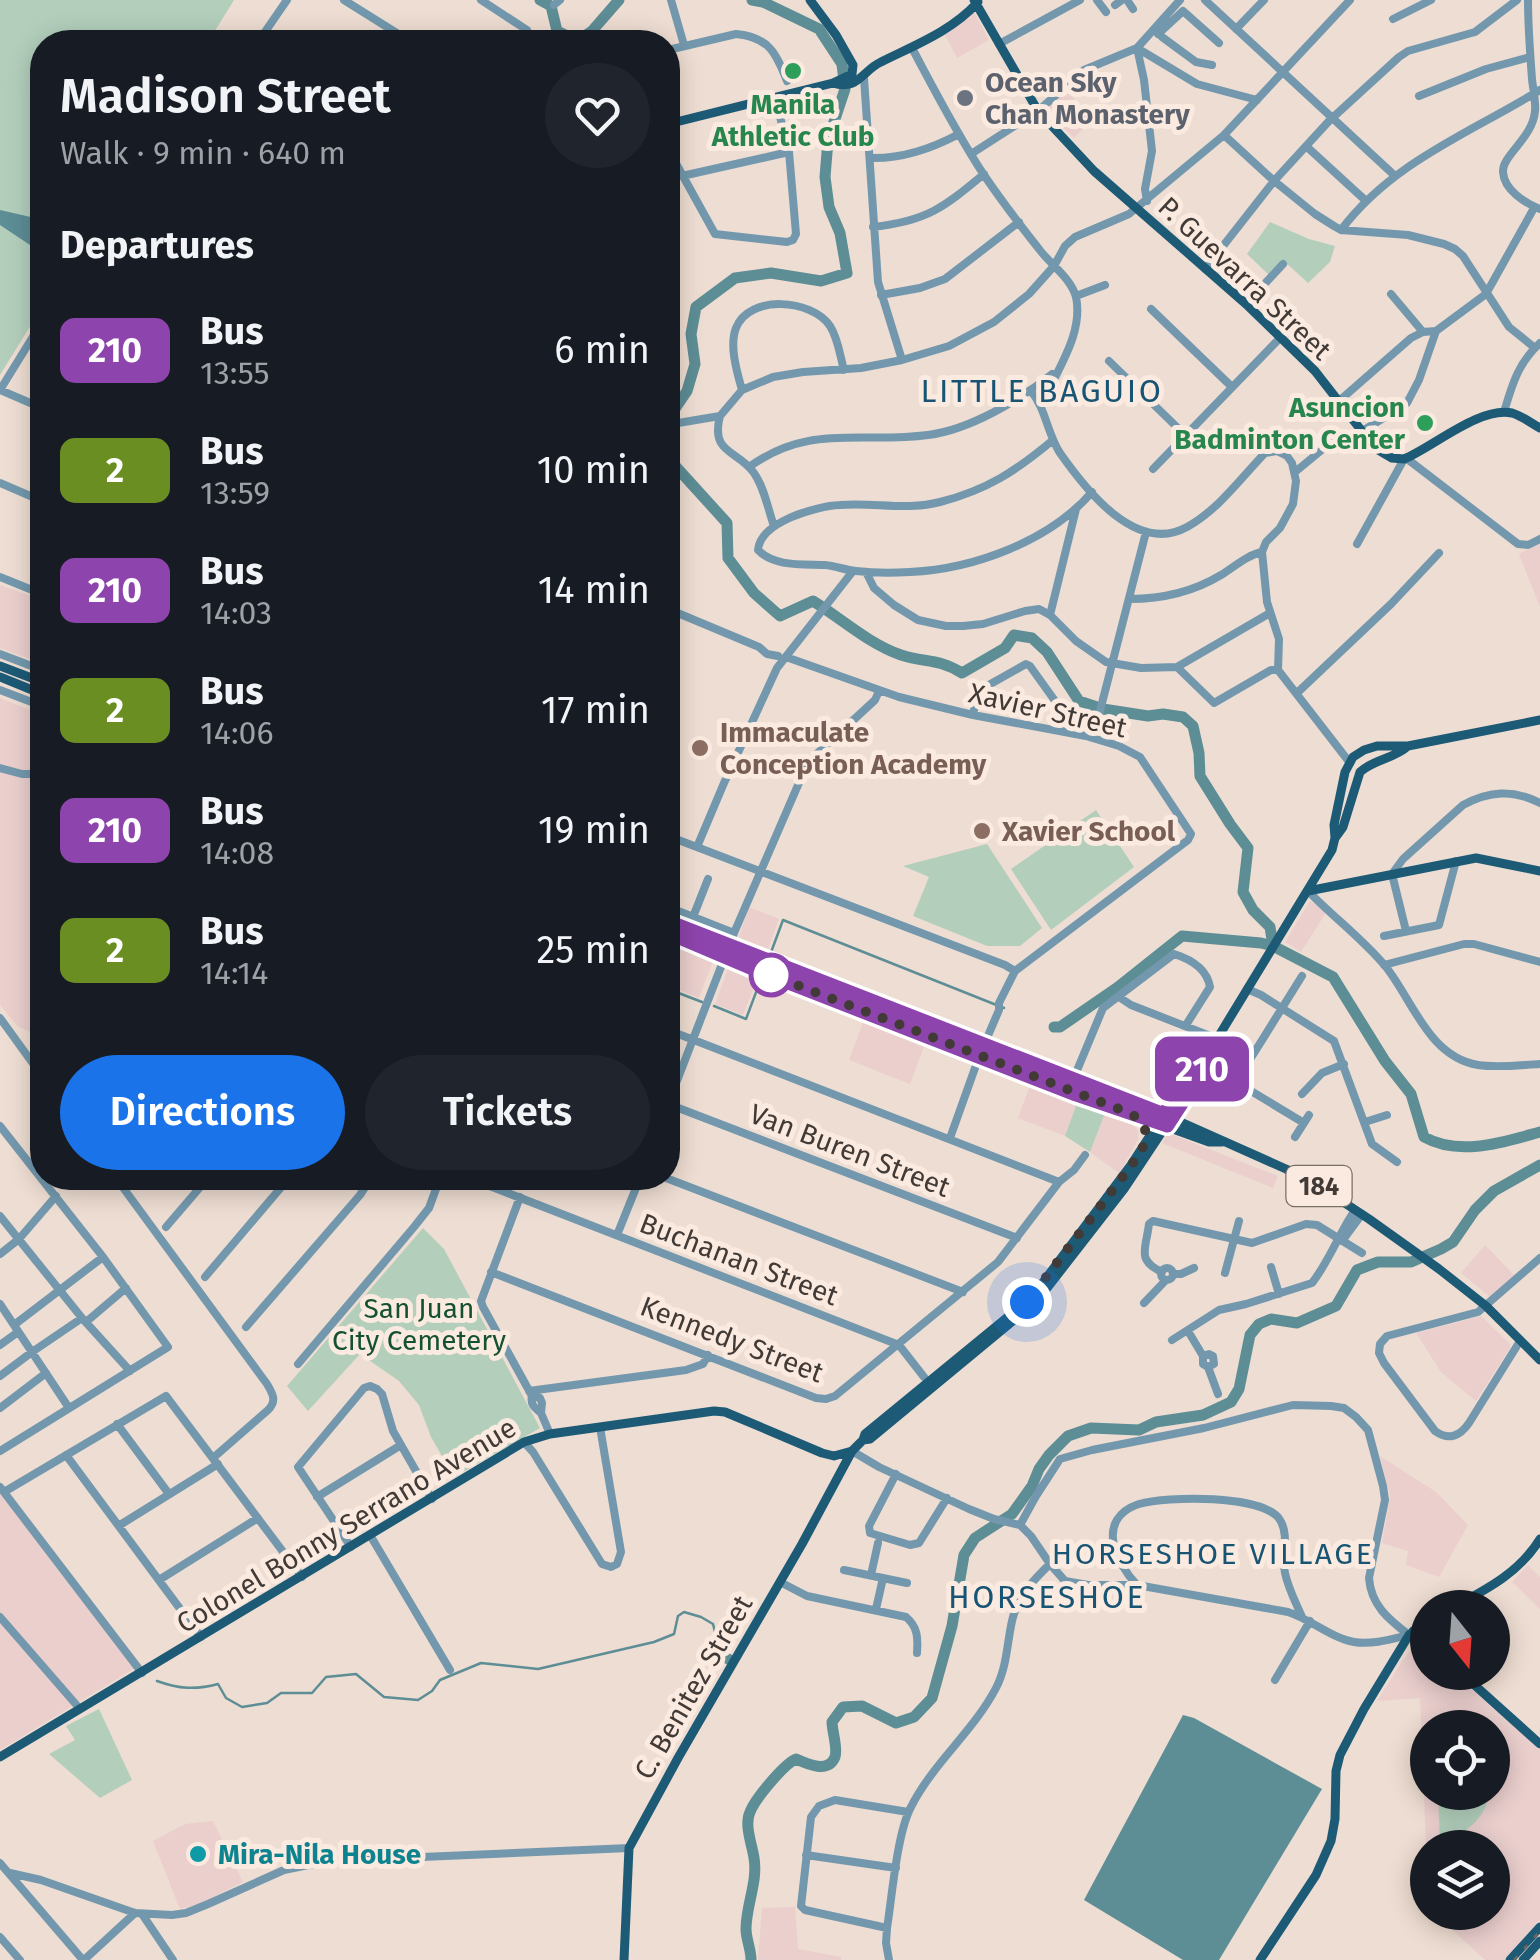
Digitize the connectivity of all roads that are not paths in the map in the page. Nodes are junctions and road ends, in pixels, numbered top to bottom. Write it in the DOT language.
graph roads {
  1 [pos="287,0"];
  2 [pos="344,0"];
  3 [pos="482,0"];
  4 [pos="671,0"];
  5 [pos="810,0"];
  6 [pos="1080,0"];
  7 [pos="1097,0"];
  8 [pos="1180,0"];
  9 [pos="1205,0"];
  10 [pos="1264,0"];
  11 [pos="1350,0"];
  12 [pos="1431,0"];
  13 [pos="1517,0"];
  14 [pos="1528,0"];
  15 [pos="977,1"];
  16 [pos="1122,2"];
  17 [pos="1133,9"];
  18 [pos="1106,12"];
  19 [pos="1392,19"];
  20 [pos="1540,27"];
  21 [pos="1236,29"];
  22 [pos="1528,29"];
  23 [pos="269,30"];
  24 [pos="392,30"];
  25 [pos="528,30"];
  26 [pos="679,30"];
  27 [pos="680,32"];
  28 [pos="1219,43"];
  29 [pos="999,44"];
  30 [pos="684,46"];
  31 [pos="680,47"];
  32 [pos="912,48"];
  33 [pos="1137,48"];
  34 [pos="1530,57"];
  35 [pos="1212,65"];
  36 [pos="873,66"];
  37 [pos="1283,72"];
  38 [pos="844,78"];
  39 [pos="864,78"];
  40 [pos="788,81"];
  41 [pos="1537,92"];
  42 [pos="1419,96"];
  43 [pos="776,97"];
  44 [pos="1257,100"];
  45 [pos="1537,110"];
  46 [pos="1038,112"];
  47 [pos="1331,118"];
  48 [pos="680,121"];
  49 [pos="959,134"];
  50 [pos="1224,135"];
  51 [pos="1306,146"];
  52 [pos="789,152"];
  53 [pos="971,154"];
  54 [pos="870,158"];
  55 [pos="680,172"];
  56 [pos="984,174"];
  57 [pos="1394,175"];
  58 [pos="682,176"];
  59 [pos="1274,181"];
  60 [pos="1365,200"];
  61 [pos="1147,201"];
  62 [pos="1537,208"];
  63 [pos="1137,209"];
  64 [pos="1019,222"];
  65 [pos="873,226"];
  66 [pos="1341,230"];
  67 [pos="1283,264"];
  68 [pos="1054,266"];
  69 [pos="1205,269"];
  70 [pos="1104,285"];
  71 [pos="1391,294"];
  72 [pos="1486,294"];
  73 [pos="881,295"];
  74 [pos="1076,296"];
  75 [pos="1246,304"];
  76 [pos="1151,308"];
  77 [pos="1436,331"];
  78 [pos="1423,332"];
  79 [pos="1281,337"];
  80 [pos="30,341"];
  81 [pos="1537,346"];
  82 [pos="902,360"];
  83 [pos="1109,360"];
  84 [pos="844,370"];
  85 [pos="1058,370"];
  86 [pos="1232,388"];
  87 [pos="0,390"];
  88 [pos="742,390"];
  89 [pos="1031,391"];
  90 [pos="1339,401"];
  91 [pos="30,403"];
  92 [pos="1042,405"];
  93 [pos="1504,412"];
  94 [pos="720,416"];
  95 [pos="680,423"];
  96 [pos="1540,428"];
  97 [pos="1361,432"];
  98 [pos="1185,436"];
  99 [pos="1053,440"];
  100 [pos="1405,459"];
  101 [pos="749,467"];
  102 [pos="1153,470"];
  103 [pos="1295,472"];
  104 [pos="0,483"];
  105 [pos="1092,492"];
  106 [pos="30,495"];
  107 [pos="1076,509"];
  108 [pos="774,526"];
  109 [pos="1146,532"];
  110 [pos="1540,538"];
  111 [pos="1357,544"];
  112 [pos="1262,552"];
  113 [pos="1439,553"];
  114 [pos="853,571"];
  115 [pos="866,572"];
  116 [pos="0,577"];
  117 [pos="30,589"];
  118 [pos="1129,599"];
  119 [pos="1270,613"];
  120 [pos="680,614"];
  121 [pos="1050,614"];
  122 [pos="0,654"];
  123 [pos="783,658"];
  124 [pos="1112,664"];
  125 [pos="30,665"];
  126 [pos="0,666"];
  127 [pos="1178,667"];
  128 [pos="1278,670"];
  129 [pos="30,677"];
  130 [pos="0,678"];
  131 [pos="30,689"];
  132 [pos="0,690"];
  133 [pos="879,691"];
  134 [pos="1297,693"];
  135 [pos="30,701"];
  136 [pos="973,714"];
  137 [pos="1540,720"];
  138 [pos="1060,730"];
  139 [pos="1093,738"];
  140 [pos="1408,746"];
  141 [pos="1350,763"];
  142 [pos="0,768"];
  143 [pos="30,774"];
  144 [pos="1540,803"];
  145 [pos="1336,838"];
  146 [pos="680,840"];
  147 [pos="697,846"];
  148 [pos="1456,861"];
  149 [pos="761,870"];
  150 [pos="1540,871"];
  151 [pos="1392,874"];
  152 [pos="708,879"];
  153 [pos="1308,891"];
  154 [pos="680,912"];
  155 [pos="693,917"];
  156 [pos="680,928"];
  157 [pos="1406,932"];
  158 [pos="734,933"];
  159 [pos="680,936"];
  160 [pos="1384,936"];
  161 [pos="727,951"];
  162 [pos="1540,962"];
  163 [pos="1384,965"];
  164 [pos="766,967"];
  165 [pos="1015,971"];
  166 [pos="1302,976"];
  167 [pos="1247,989"];
  168 [pos="1119,997"];
  169 [pos="1282,1009"];
  170 [pos="0,1018"];
  171 [pos="1186,1025"];
  172 [pos="680,1035"];
  173 [pos="1218,1039"];
  174 [pos="693,1040"];
  175 [pos="984,1045"];
  176 [pos="30,1053"];
  177 [pos="1249,1061"];
  178 [pos="1204,1062"];
  179 [pos="1344,1064"];
  180 [pos="1540,1064"];
  181 [pos="975,1068"];
  182 [pos="680,1073"];
  183 [pos="1073,1080"];
  184 [pos="1302,1094"];
  185 [pos="680,1109"];
  186 [pos="1132,1114"];
  187 [pos="1387,1115"];
  188 [pos="1165,1120"];
  189 [pos="1365,1122"];
  190 [pos="0,1126"];
  191 [pos="1295,1137"];
  192 [pos="950,1138"];
  193 [pos="1144,1146"];
  194 [pos="1085,1155"];
  195 [pos="1397,1162"];
  196 [pos="30,1164"];
  197 [pos="1058,1182"];
  198 [pos="680,1183"];
  199 [pos="51,1190"];
  200 [pos="125,1190"];
  201 [pos="198,1190"];
  202 [pos="279,1190"];
  203 [pos="363,1190"];
  204 [pos="436,1190"];
  205 [pos="500,1190"];
  206 [pos="635,1190"];
  207 [pos="56,1196"];
  208 [pos="520,1198"];
  209 [pos="1358,1212"];
  210 [pos="0,1216"];
  211 [pos="1239,1221"];
  212 [pos="166,1227"];
  213 [pos="618,1235"];
  214 [pos="1017,1238"];
  215 [pos="1340,1238"];
  216 [pos="19,1239"];
  217 [pos="1234,1240"];
  218 [pos="1362,1253"];
  219 [pos="0,1254"];
  220 [pos="103,1257"];
  221 [pos="1540,1258"];
  222 [pos="1271,1267"];
  223 [pos="1194,1268"];
  224 [pos="491,1272"];
  225 [pos="1225,1273"];
  226 [pos="1167,1275"];
  227 [pos="205,1277"];
  228 [pos="126,1288"];
  229 [pos="60,1290"];
  230 [pos="963,1292"];
  231 [pos="1279,1294"];
  232 [pos="1144,1303"];
  233 [pos="0,1304"];
  234 [pos="1486,1306"];
  235 [pos="84,1320"];
  236 [pos="246,1327"];
  237 [pos="16,1328"];
  238 [pos="1188,1332"];
  239 [pos="1172,1340"];
  240 [pos="1520,1340"];
  241 [pos="0,1345"];
  242 [pos="898,1346"];
  243 [pos="32,1352"];
  244 [pos="708,1355"];
  245 [pos="1540,1360"];
  246 [pos="298,1364"];
  247 [pos="130,1372"];
  248 [pos="46,1373"];
  249 [pos="0,1376"];
  250 [pos="924,1377"];
  251 [pos="531,1393"];
  252 [pos="1218,1394"];
  253 [pos="0,1408"];
  254 [pos="69,1408"];
  255 [pos="117,1424"];
  256 [pos="600,1427"];
  257 [pos="550,1434"];
  258 [pos="863,1440"];
  259 [pos="524,1442"];
  260 [pos="401,1446"];
  261 [pos="0,1451"];
  262 [pos="852,1451"];
  263 [pos="822,1453"];
  264 [pos="66,1455"];
  265 [pos="215,1461"];
  266 [pos="896,1474"];
  267 [pos="838,1479"];
  268 [pos="2,1489"];
  269 [pos="169,1494"];
  270 [pos="317,1497"];
  271 [pos="947,1498"];
  272 [pos="432,1499"];
  273 [pos="258,1518"];
  274 [pos="1020,1525"];
  275 [pos="120,1526"];
  276 [pos="370,1536"];
  277 [pos="1540,1539"];
  278 [pos="878,1543"];
  279 [pos="351,1547"];
  280 [pos="1050,1564"];
  281 [pos="844,1570"];
  282 [pos="871,1575"];
  283 [pos="302,1577"];
  284 [pos="883,1578"];
  285 [pos="159,1580"];
  286 [pos="780,1582"];
  287 [pos="907,1583"];
  288 [pos="1138,1585"];
  289 [pos="1483,1590"];
  290 [pos="876,1609"];
  291 [pos="0,1617"];
  292 [pos="1306,1619"];
  293 [pos="1410,1632"];
  294 [pos="1410,1633"];
  295 [pos="1410,1635"];
  296 [pos="200,1637"];
  297 [pos="917,1653"];
  298 [pos="450,1670"];
  299 [pos="142,1673"];
  300 [pos="1275,1680"];
  301 [pos="1480,1690"];
  302 [pos="80,1709"];
  303 [pos="1540,1744"];
  304 [pos="0,1757"];
  305 [pos="908,1812"];
  306 [pos="628,1848"];
  307 [pos="806,1855"];
  308 [pos="0,1863"];
  309 [pos="896,1868"];
  310 [pos="10,1873"];
  311 [pos="138,1913"];
  312 [pos="1540,1927"];
  313 [pos="887,1928"];
  314 [pos="0,1937"];
  315 [pos="1540,1941"];
  316 [pos="1266,1958"];
  317 [pos="20,1960"];
  318 [pos="84,1960"];
  319 [pos="173,1960"];
  320 [pos="624,1960"];
  321 [pos="889,1960"];
  322 [pos="1510,1960"];
  323 [pos="1522,1960"];
  1 -- 23 [label="street"];
  2 -- 24 [label="street"];
  3 -- 25 [label="street"];
  4 -- 26 [label="street"];
  5 -- 38 [label="main road"];
  6 -- 29 [label="street"];
  7 -- 18 [label="street"];
  8 -- 33 [label="street"];
  9 -- 21 [label="street"];
  10 -- 21 [label="street"];
  11 -- 37 [label="street"];
  12 -- 19 [label="street"];
  13 -- 47 [label="street"];
  14 -- 22 [label="street"];
  15 -- 29 [label="main road, P. Guevarra Street"];
  15 -- 32 [label="main road"];
  16 -- 17 [label="street"];
  20 -- 22 [label="street"];
  21 -- 37 [label="street"];
  22 -- 34 [label="street"];
  27 -- 30 [label="street"];
  28 -- 35 [label="street"];
  29 -- 46 [label="main road, P. Guevarra Street"];
  30 -- 31 [label="street"];
  30 -- 40 [label="street"];
  32 -- 36 [label="main road"];
  32 -- 49 [label="street"];
  33 -- 44 [label="street"];
  33 -- 46 [label="street"];
  33 -- 61 [label="street"];
  34 -- 41 [label="street"];
  34 -- 42 [label="street"];
  36 -- 38 [label="main road"];
  36 -- 39 [label="main road"];
  37 -- 44 [label="street"];
  37 -- 47 [label="street"];
  38 -- 39 [label="main road"];
  38 -- 43 [label="main road"];
  39 -- 54 [label="street"];
  41 -- 45 [label="street"];
  41 -- 57 [label="street"];
  43 -- 48 [label="main road"];
  43 -- 52 [label="street"];
  44 -- 50 [label="street"];
  45 -- 62 [label="street"];
  46 -- 53 [label="street"];
  46 -- 63 [label="main road, P. Guevarra Street"];
  47 -- 51 [label="street"];
  47 -- 57 [label="street"];
  49 -- 53 [label="street"];
  49 -- 54 [label="street"];
  50 -- 59 [label="street"];
  50 -- 61 [label="street"];
  51 -- 59 [label="street"];
  51 -- 60 [label="street"];
  52 -- 58 [label="street"];
  52 -- 58 [label="street"];
  53 -- 56 [label="street"];
  54 -- 65 [label="street"];
  55 -- 58 [label="street"];
  56 -- 64 [label="street"];
  56 -- 65 [label="street"];
  57 -- 60 [label="street"];
  59 -- 66 [label="street"];
  59 -- 69 [label="street"];
  60 -- 66 [label="street"];
  61 -- 63 [label="street"];
  62 -- 72 [label="street"];
  63 -- 68 [label="street"];
  63 -- 69 [label="main road, P. Guevarra Street"];
  64 -- 68 [label="street"];
  64 -- 73 [label="street"];
  65 -- 73 [label="street"];
  66 -- 72 [label="street"];
  67 -- 75 [label="street"];
  68 -- 74 [label="street"];
  68 -- 82 [label="street"];
  69 -- 75 [label="main road, P. Guevarra Street"];
  70 -- 74 [label="street"];
  71 -- 78 [label="street"];
  72 -- 77 [label="street"];
  72 -- 81 [label="street"];
  73 -- 82 [label="street"];
  74 -- 85 [label="street"];
  75 -- 79 [label="main road, P. Guevarra Street"];
  76 -- 86 [label="street"];
  77 -- 78 [label="street"];
  77 -- 97 [label="street"];
  78 -- 90 [label="street"];
  79 -- 86 [label="street"];
  79 -- 90 [label="main road, P. Guevarra Street"];
  80 -- 87 [label="street"];
  81 -- 93 [label="street"];
  82 -- 84 [label="street"];
  83 -- 98 [label="street"];
  84 -- 88 [label="street"];
  84 -- 88 [label="street"];
  85 -- 89 [label="street"];
  85 -- 92 [label="street"];
  86 -- 98 [label="street"];
  87 -- 91 [label="street"];
  88 -- 94 [label="street"];
  89 -- 92 [label="street"];
  89 -- 101 [label="street"];
  90 -- 97 [label="main road, P. Guevarra Street"];
  92 -- 99 [label="street"];
  93 -- 96 [label="main road"];
  93 -- 100 [label="main road"];
  94 -- 95 [label="street"];
  94 -- 101 [label="street"];
  97 -- 100 [label="main road, P. Guevarra Street"];
  97 -- 103 [label="street"];
  98 -- 102 [label="street"];
  99 -- 105 [label="street"];
  99 -- 108 [label="street"];
  100 -- 110 [label="street"];
  100 -- 111 [label="street"];
  101 -- 108 [label="street"];
  103 -- 109 [label="street"];
  103 -- 112 [label="street"];
  104 -- 106 [label="street"];
  105 -- 107 [label="street"];
  105 -- 109 [label="street"];
  107 -- 115 [label="street"];
  107 -- 121 [label="street"];
  108 -- 114 [label="street"];
  109 -- 118 [label="street"];
  112 -- 118 [label="street"];
  112 -- 119 [label="street"];
  113 -- 134 [label="street"];
  114 -- 115 [label="street"];
  114 -- 123 [label="street"];
  115 -- 121 [label="street"];
  116 -- 117 [label="street"];
  118 -- 124 [label="street"];
  119 -- 127 [label="street"];
  119 -- 128 [label="street"];
  120 -- 123 [label="street, Xavier Street"];
  121 -- 124 [label="street"];
  122 -- 125 [label="street"];
  123 -- 133 [label="street, Xavier Street"];
  123 -- 147 [label="street"];
  124 -- 127 [label="street"];
  124 -- 139 [label="street"];
  126 -- 129 [label="main road"];
  127 -- 128 [label="street"];
  128 -- 134 [label="street"];
  130 -- 131 [label="main road"];
  132 -- 135 [label="street"];
  133 -- 136 [label="street, Xavier Street"];
  133 -- 149 [label="street"];
  134 -- 141 [label="street"];
  136 -- 138 [label="street, Xavier Street"];
  136 -- 138 [label="street"];
  137 -- 140 [label="main road"];
  138 -- 139 [label="street, Xavier Street"];
  139 -- 165 [label="street, Xavier Street"];
  140 -- 141 [label="main road"];
  140 -- 145 [label="main road"];
  141 -- 145 [label="main road"];
  142 -- 143 [label="street"];
  144 -- 151 [label="street"];
  145 -- 153 [label="main road"];
  146 -- 147 [label="street"];
  147 -- 149 [label="street"];
  148 -- 150 [label="main road"];
  148 -- 151 [label="main road"];
  148 -- 157 [label="street"];
  149 -- 158 [label="street"];
  149 -- 165 [label="street"];
  151 -- 153 [label="main road"];
  151 -- 157 [label="street"];
  152 -- 155 [label="street"];
  153 -- 163 [label="street"];
  153 -- 167 [label="main road"];
  154 -- 155 [label="street"];
  155 -- 158 [label="street"];
  156 -- 161 [label="main road, 184"];
  157 -- 160 [label="street"];
  158 -- 161 [label="street"];
  159 -- 161 [label="main road, 184"];
  161 -- 164 [label="main road, 184"];
  161 -- 174 [label="street"];
  162 -- 163 [label="street"];
  163 -- 180 [label="street"];
  164 -- 175 [label="main road, 184"];
  164 -- 186 [label="main road, 184"];
  165 -- 175 [label="street, Xavier Street"];
  166 -- 169 [label="street"];
  167 -- 169 [label="street"];
  167 -- 173 [label="main road"];
  168 -- 171 [label="street"];
  168 -- 171 [label="street"];
  168 -- 183 [label="street"];
  169 -- 177 [label="street"];
  169 -- 179 [label="street"];
  170 -- 176 [label="street"];
  171 -- 173 [label="street"];
  172 -- 174 [label="street"];
  173 -- 178 [label="main road"];
  174 -- 182 [label="street"];
  174 -- 192 [label="street"];
  175 -- 183 [label="main road, 184"];
  178 -- 188 [label="main road"];
  178 -- 191 [label="street"];
  179 -- 184 [label="street"];
  179 -- 189 [label="street"];
  181 -- 192 [label="street"];
  183 -- 188 [label="main road, 184"];
  185 -- 214 [label="street, Van Buren Street"];
  186 -- 188 [label="main road, 184"];
  186 -- 193 [label="main road"];
  187 -- 189 [label="street"];
  188 -- 193 [label="main road"];
  188 -- 209 [label="main road, 184"];
  188 -- 258 [label="main road"];
  189 -- 195 [label="street"];
  190 -- 196 [label="street"];
  192 -- 197 [label="street"];
  193 -- 258 [label="main road"];
  194 -- 197 [label="street, Kennedy Street"];
  197 -- 214 [label="street, Kennedy Street"];
  198 -- 230 [label="street"];
  199 -- 207 [label="street"];
  200 -- 265 [label="street"];
  201 -- 212 [label="street"];
  202 -- 227 [label="street"];
  203 -- 236 [label="street"];
  204 -- 246 [label="street"];
  205 -- 208 [label="street, Buchanan Street"];
  206 -- 213 [label="street"];
  207 -- 216 [label="street"];
  207 -- 220 [label="street"];
  208 -- 213 [label="street, Buchanan Street"];
  208 -- 224 [label="street"];
  209 -- 215 [label="street"];
  209 -- 234 [label="main road, 184"];
  210 -- 216 [label="street"];
  211 -- 217 [label="street"];
  213 -- 242 [label="street, Buchanan Street"];
  214 -- 230 [label="street, Kennedy Street"];
  215 -- 217 [label="street"];
  215 -- 218 [label="street"];
  215 -- 231 [label="street"];
  216 -- 219 [label="street"];
  216 -- 229 [label="street"];
  217 -- 225 [label="street"];
  217 -- 226 [label="street"];
  220 -- 228 [label="street"];
  220 -- 229 [label="street"];
  221 -- 234 [label="street"];
  222 -- 231 [label="street"];
  223 -- 226 [label="street"];
  224 -- 244 [label="street, Kennedy Street"];
  224 -- 251 [label="street"];
  226 -- 232 [label="street"];
  228 -- 235 [label="street"];
  228 -- 247 [label="street"];
  229 -- 235 [label="street"];
  229 -- 237 [label="street"];
  230 -- 242 [label="street, Kennedy Street"];
  231 -- 238 [label="street"];
  233 -- 237 [label="street"];
  234 -- 240 [label="main road, 184"];
  234 -- 240 [label="street"];
  235 -- 243 [label="street"];
  235 -- 247 [label="street"];
  237 -- 241 [label="street"];
  237 -- 243 [label="street"];
  238 -- 239 [label="street"];
  238 -- 252 [label="street"];
  240 -- 245 [label="main road, 184"];
  242 -- 244 [label="street, Kennedy Street"];
  242 -- 250 [label="street, Buchanan Street"];
  243 -- 248 [label="street"];
  243 -- 249 [label="street"];
  244 -- 251 [label="street"];
  247 -- 254 [label="street"];
  248 -- 253 [label="street"];
  248 -- 254 [label="street"];
  251 -- 257 [label="street"];
  254 -- 261 [label="street"];
  255 -- 264 [label="street"];
  255 -- 265 [label="street"];
  255 -- 269 [label="street"];
  256 -- 257 [label="main road, Colonel Bonny Serrano Avenue"];
  256 -- 259 [label="street"];
  256 -- 263 [label="main road, Colonel Bonny Serrano Avenue"];
  257 -- 259 [label="main road, Colonel Bonny Serrano Avenue"];
  258 -- 262 [label="main road, C. Benitez Street"];
  259 -- 272 [label="main road, Colonel Bonny Serrano Avenue"];
  260 -- 270 [label="street"];
  260 -- 270 [label="street"];
  260 -- 272 [label="street"];
  262 -- 263 [label="main road, Colonel Bonny Serrano Avenue"];
  262 -- 266 [label="street"];
  262 -- 267 [label="main road, C. Benitez Street"];
  263 -- 267 [label="main road"];
  264 -- 268 [label="street"];
  264 -- 275 [label="street"];
  265 -- 269 [label="street"];
  265 -- 273 [label="street"];
  266 -- 271 [label="street"];
  266 -- 271 [label="street"];
  267 -- 286 [label="main road, C. Benitez Street"];
  268 -- 299 [label="street"];
  269 -- 275 [label="street"];
  270 -- 279 [label="street"];
  271 -- 274 [label="street"];
  272 -- 276 [label="main road, Colonel Bonny Serrano Avenue"];
  273 -- 283 [label="street"];
  273 -- 285 [label="street"];
  274 -- 280 [label="street"];
  274 -- 293 [label="street"];
  275 -- 285 [label="street"];
  276 -- 279 [label="main road, Colonel Bonny Serrano Avenue"];
  276 -- 298 [label="street"];
  277 -- 289 [label="main road"];
  278 -- 282 [label="street"];
  279 -- 283 [label="main road, Colonel Bonny Serrano Avenue"];
  280 -- 288 [label="street"];
  280 -- 305 [label="street"];
  281 -- 282 [label="street"];
  282 -- 284 [label="street"];
  283 -- 296 [label="main road, Colonel Bonny Serrano Avenue"];
  284 -- 287 [label="street"];
  284 -- 290 [label="street"];
  285 -- 296 [label="street"];
  286 -- 290 [label="street"];
  286 -- 306 [label="main road, C. Benitez Street"];
  288 -- 292 [label="street"];
  288 -- 292 [label="street"];
  290 -- 297 [label="street"];
  291 -- 302 [label="street"];
  292 -- 294 [label="street"];
  292 -- 300 [label="street"];
  295 -- 316 [label="main road"];
  296 -- 299 [label="main road, Colonel Bonny Serrano Avenue"];
  299 -- 302 [label="main road, Colonel Bonny Serrano Avenue"];
  301 -- 303 [label="main road"];
  302 -- 304 [label="main road, Colonel Bonny Serrano Avenue"];
  305 -- 307 [label="street"];
  305 -- 309 [label="street"];
  306 -- 311 [label="street"];
  306 -- 320 [label="main road, C. Benitez Street"];
  307 -- 309 [label="street"];
  307 -- 313 [label="street"];
  308 -- 310 [label="street"];
  309 -- 313 [label="street"];
  310 -- 311 [label="street"];
  310 -- 318 [label="street"];
  311 -- 318 [label="street"];
  311 -- 319 [label="street"];
  312 -- 322 [label="main road"];
  313 -- 321 [label="street"];
  314 -- 317 [label="street"];
  315 -- 323 [label="main road"];
}
